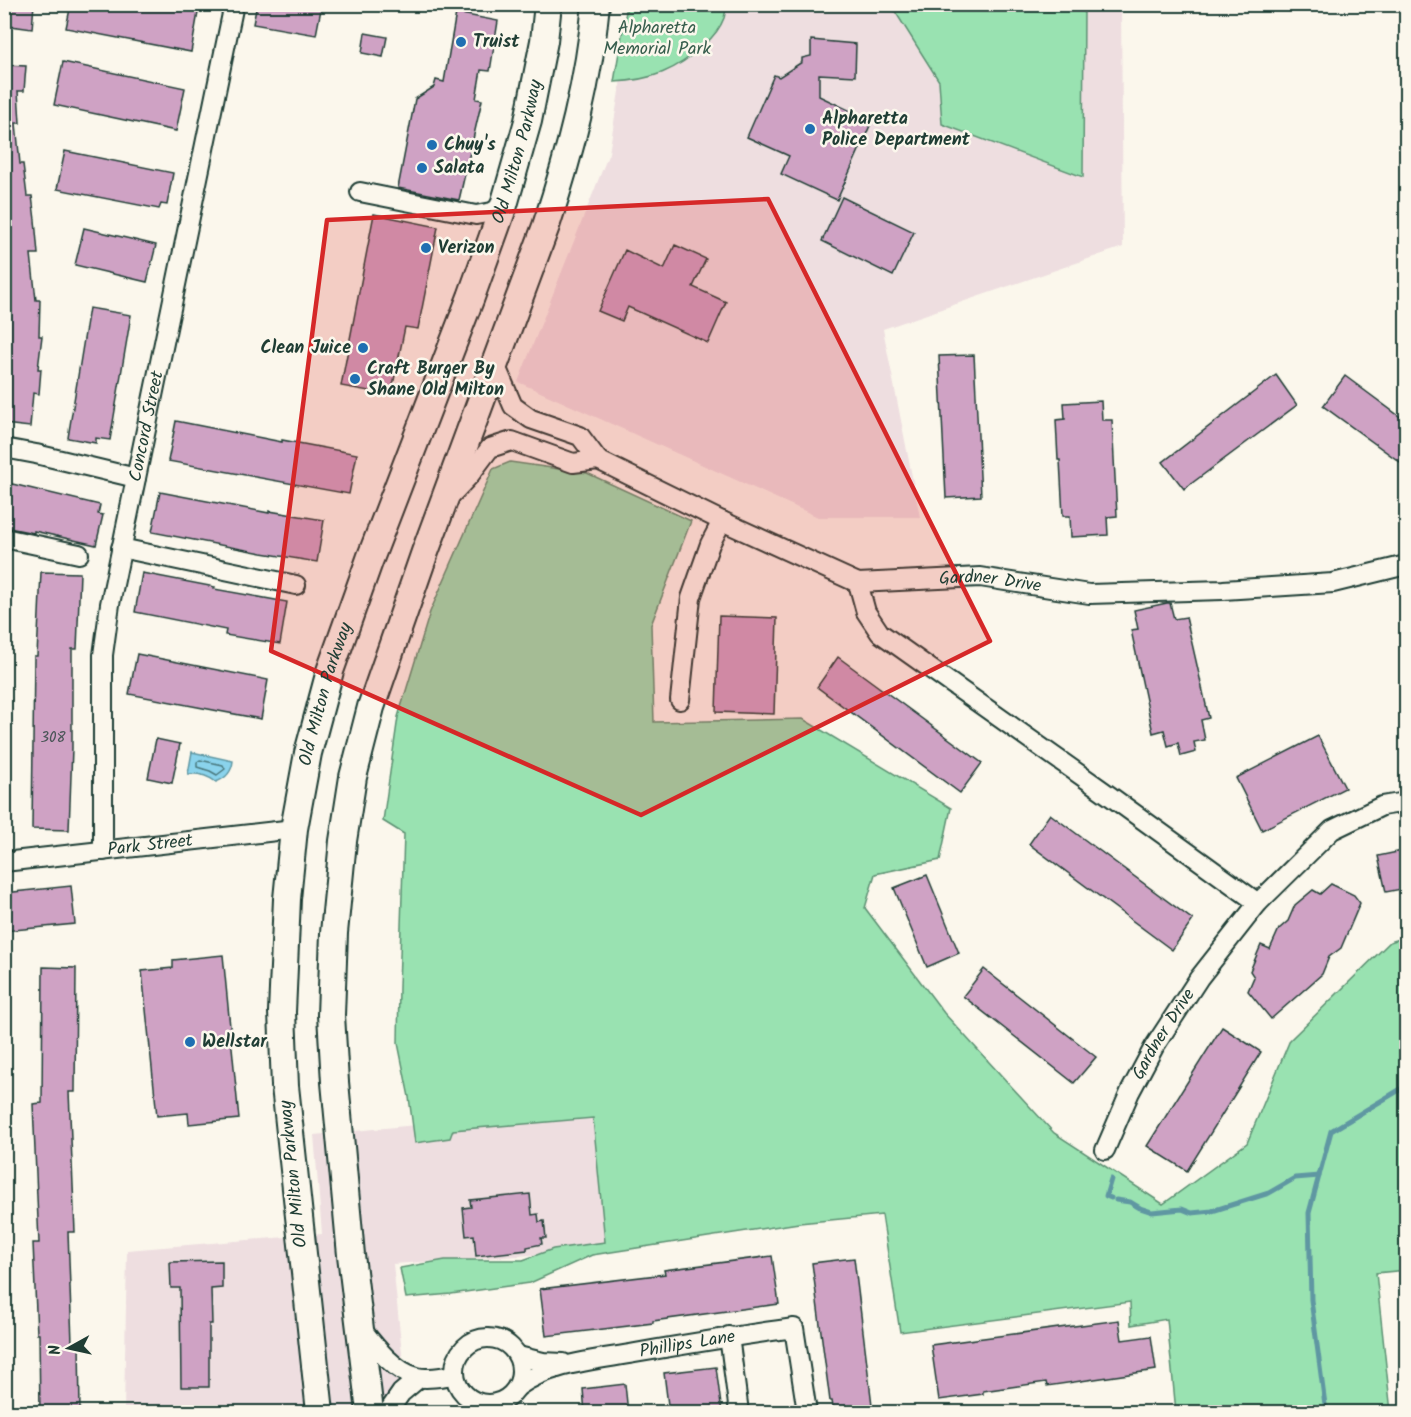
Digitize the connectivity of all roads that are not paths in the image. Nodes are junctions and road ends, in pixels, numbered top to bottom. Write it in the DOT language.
graph roads {
  1 [pos="234,4"];
  2 [pos="548,5"];
  3 [pos="597,8"];
  4 [pos="360,192"];
  5 [pos="504,205"];
  6 [pos="476,216"];
  7 [pos="488,247"];
  8 [pos="495,364"];
  9 [pos="4,448"];
  10 [pos="598,460"];
  11 [pos="136,478"];
  12 [pos="444,502"];
  13 [pos="722,521"];
  14 [pos="4,538"];
  15 [pos="121,548"];
  16 [pos="79,554"];
  17 [pos="1407,565"];
  18 [pos="858,583"];
  19 [pos="296,585"];
  20 [pos="680,700"];
  21 [pos="1407,802"];
  22 [pos="294,829"];
  23 [pos="103,851"];
  24 [pos="4,862"];
  25 [pos="1258,903"];
  26 [pos="1105,1150"];
  27 [pos="359,1326"];
  28 [pos="729,1336"];
  29 [pos="518,1356"];
  30 [pos="580,1363"];
  31 [pos="455,1375"];
  32 [pos="419,1378"];
  33 [pos="517,1387"];
  34 [pos="320,1413"];
  35 [pos="370,1413"];
  36 [pos="388,1413"];
  37 [pos="739,1413"];
  38 [pos="807,1413"];
  1 -- 11 [label="street, Concord Street"];
  2 -- 5 [label="highway, Old Milton Parkway"];
  3 -- 8 [label="highway"];
  4 -- 6 [label="street"];
  5 -- 6 [label="street"];
  5 -- 7 [label="highway, Old Milton Parkway"];
  6 -- 7 [label="street"];
  7 -- 22 [label="highway, Old Milton Parkway"];
  8 -- 10 [label="street, Gardner Drive"];
  8 -- 12 [label="highway"];
  9 -- 11 [label="street"];
  10 -- 12 [label="street, Gardner Drive"];
  10 -- 13 [label="street, Gardner Drive"];
  11 -- 15 [label="street, Concord Street"];
  12 -- 27 [label="highway"];
  13 -- 18 [label="street, Gardner Drive"];
  13 -- 20 [label="street"];
  14 -- 16 [label="street"];
  15 -- 19 [label="street"];
  15 -- 23 [label="street, Concord Street"];
  17 -- 18 [label="street, Gardner Drive"];
  18 -- 25 [label="street"];
  21 -- 25 [label="street, Gardner Drive"];
  22 -- 23 [label="street, Park Street"];
  22 -- 34 [label="highway, Old Milton Parkway"];
  23 -- 24 [label="street, Park Street"];
  25 -- 26 [label="street, Gardner Drive"];
  27 -- 32 [label="street"];
  27 -- 35 [label="highway"];
  28 -- 30 [label="street, Phillips Lane"];
  28 -- 37 [label="street"];
  28 -- 38 [label="street, Phillips Lane"];
  29 -- 30 [label="street, Phillips Lane"];
  29 -- 31 [label="street"];
  29 -- 33 [label="street"];
  30 -- 33 [label="street, Phillips Lane"];
  31 -- 32 [label="street"];
  31 -- 33 [label="street"];
  32 -- 36 [label="street"];
}
